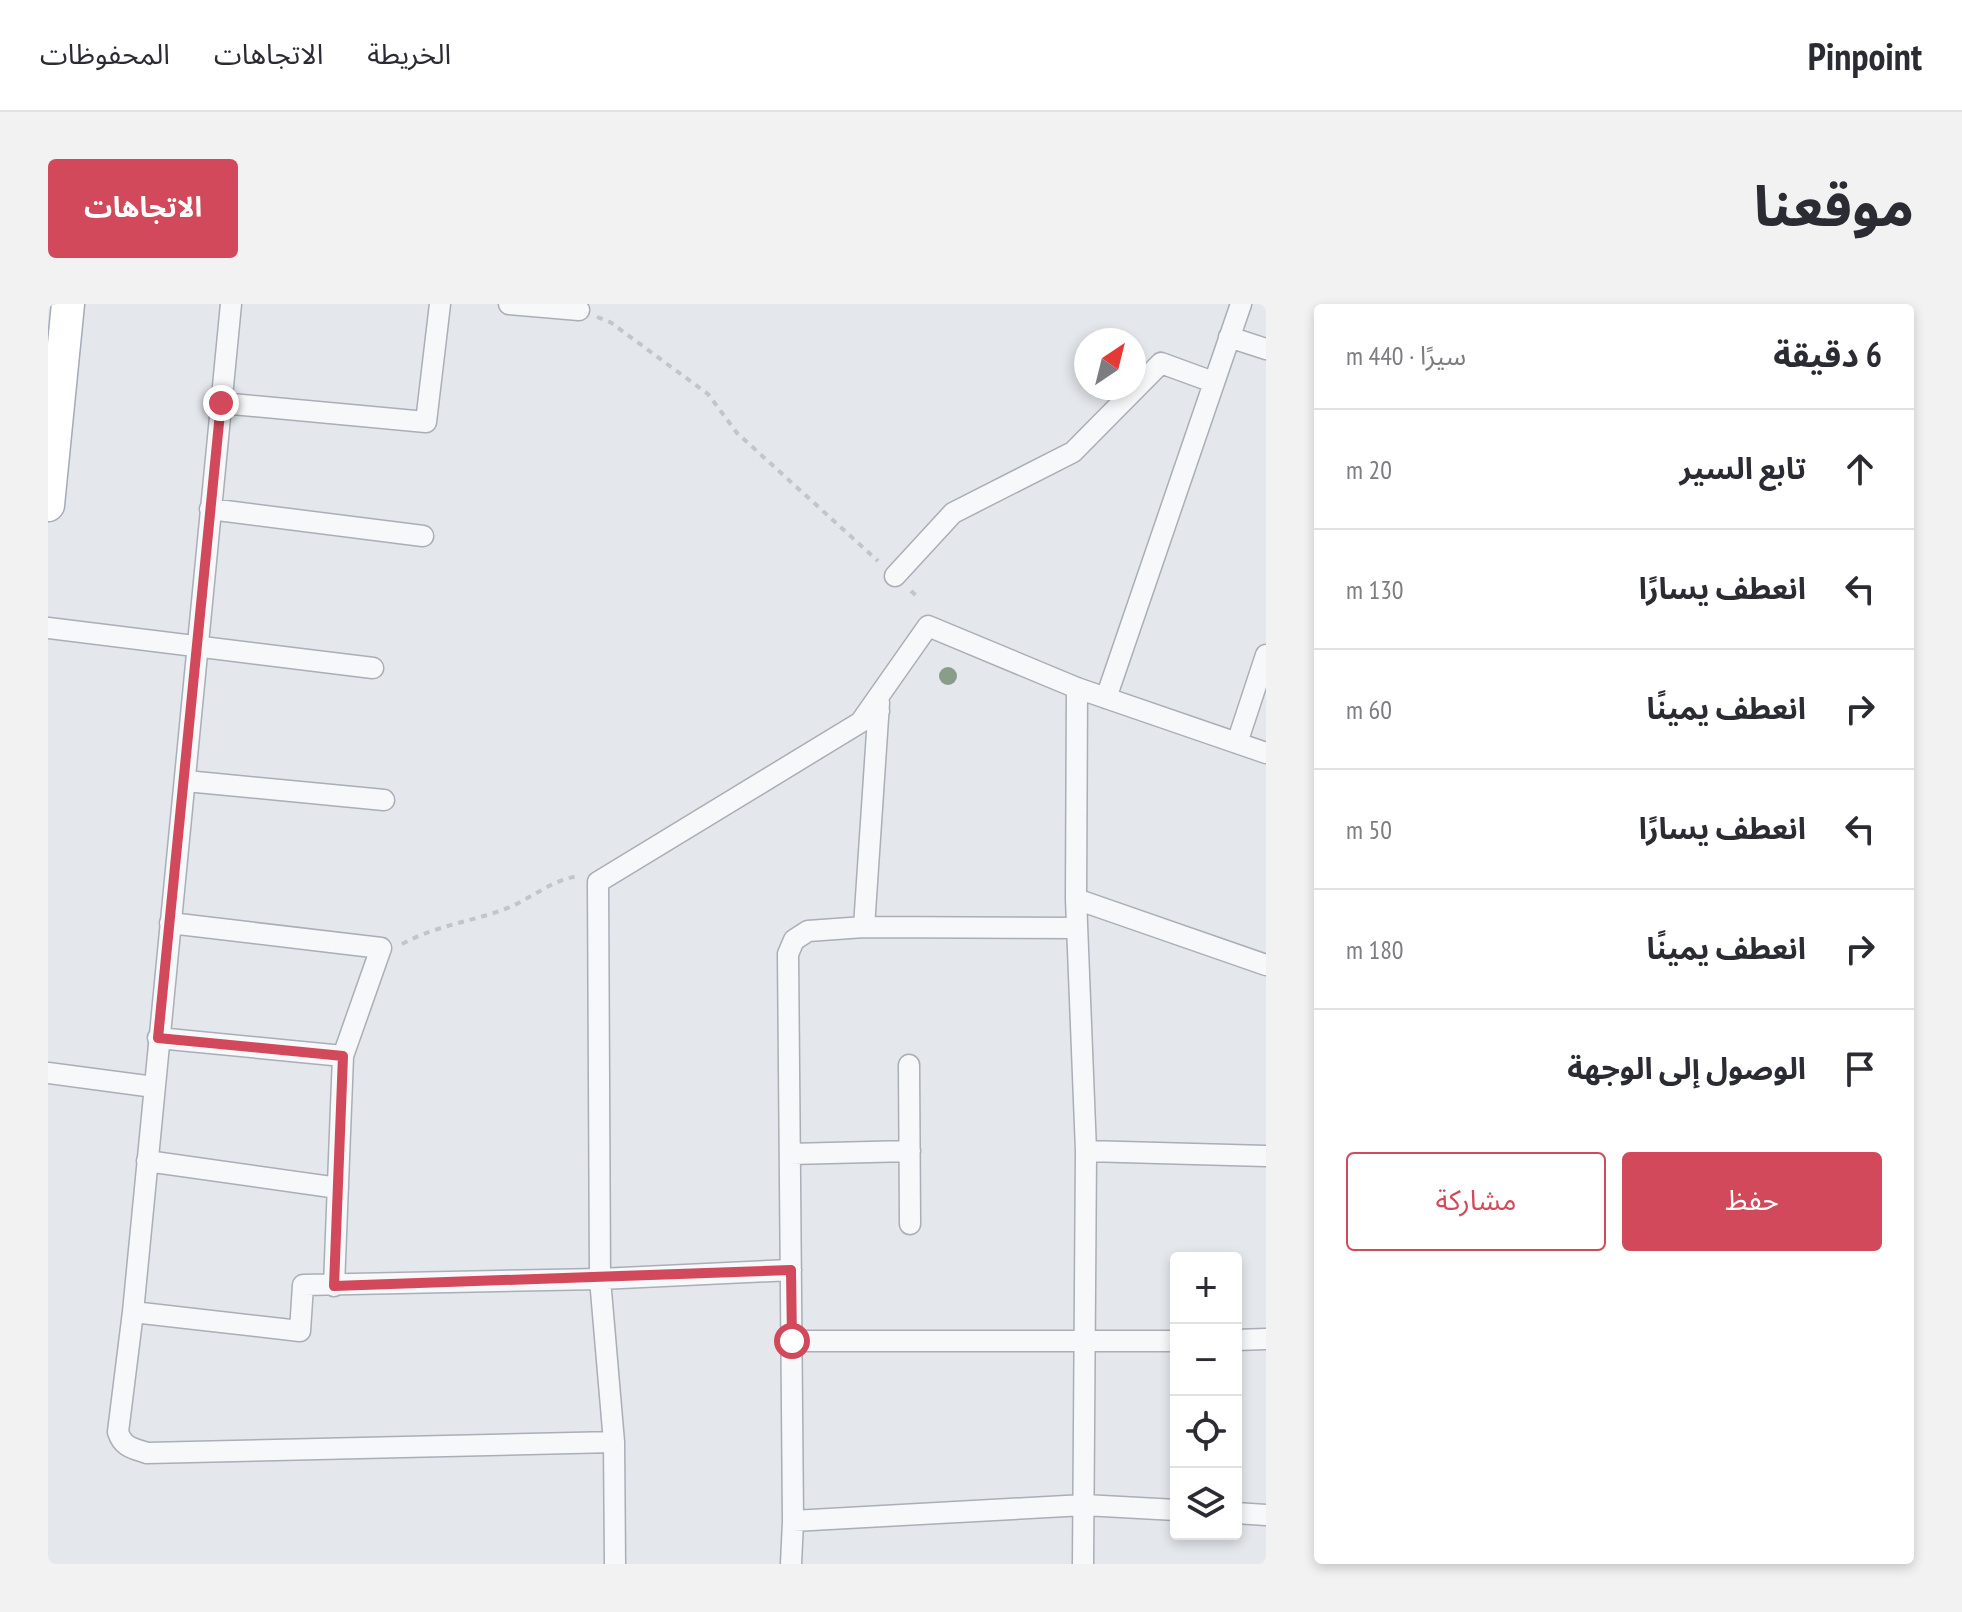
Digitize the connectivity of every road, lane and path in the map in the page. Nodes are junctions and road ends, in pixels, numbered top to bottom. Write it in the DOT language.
graph roads {
  1 [pos="68,304"];
  2 [pos="231,304"];
  3 [pos="440,304"];
  4 [pos="509,304"];
  5 [pos="1241,304"];
  6 [pos="579,310"];
  7 [pos="1229,337"];
  8 [pos="1266,349"];
  9 [pos="1213,382"];
  10 [pos="221,403"];
  11 [pos="48,505"];
  12 [pos="210,509"];
  13 [pos="423,536"];
  14 [pos="901,569"];
  15 [pos="920,599"];
  16 [pos="928,626"];
  17 [pos="48,628"];
  18 [pos="197,647"];
  19 [pos="1266,655"];
  20 [pos="373,668"];
  21 [pos="1077,688"];
  22 [pos="1106,698"];
  23 [pos="879,703"];
  24 [pos="1237,743"];
  25 [pos="1266,753"];
  26 [pos="186,781"];
  27 [pos="384,800"];
  28 [pos="598,882"];
  29 [pos="1076,899"];
  30 [pos="170,923"];
  31 [pos="864,927"];
  32 [pos="1077,928"];
  33 [pos="381,948"];
  34 [pos="1266,965"];
  35 [pos="158,1038"];
  36 [pos="343,1056"];
  37 [pos="909,1065"];
  38 [pos="48,1073"];
  39 [pos="154,1087"];
  40 [pos="910,1151"];
  41 [pos="1086,1151"];
  42 [pos="790,1154"];
  43 [pos="1266,1156"];
  44 [pos="147,1161"];
  45 [pos="338,1188"];
  46 [pos="910,1224"];
  47 [pos="791,1270"];
  48 [pos="600,1279"];
  49 [pos="334,1286"];
  50 [pos="133,1312"];
  51 [pos="1266,1339"];
  52 [pos="1242,1340"];
  53 [pos="792,1341"];
  54 [pos="1170,1341"];
  55 [pos="1084,1343"];
  56 [pos="614,1442"];
  57 [pos="1084,1505"];
  58 [pos="1170,1510"];
  59 [pos="1242,1513"];
  60 [pos="1266,1515"];
  61 [pos="793,1521"];
  62 [pos="615,1564"];
  63 [pos="791,1564"];
  64 [pos="1083,1564"];
  1 -- 11 [label="main road"];
  2 -- 10 [label="street"];
  3 -- 10 [label="street"];
  4 -- 6 [label="street"];
  5 -- 7 [label="street"];
  6 -- 14 [label="path"];
  7 -- 8 [label="street"];
  7 -- 9 [label="street"];
  9 -- 14 [label="street"];
  9 -- 22 [label="street"];
  10 -- 12 [label="street"];
  12 -- 13 [label="street"];
  12 -- 18 [label="street"];
  14 -- 15 [label="path"];
  14 -- 15 [label="path"];
  15 -- 16 [label="path"];
  16 -- 21 [label="street"];
  16 -- 23 [label="street"];
  17 -- 18 [label="street"];
  18 -- 20 [label="street"];
  18 -- 26 [label="street"];
  19 -- 24 [label="street"];
  21 -- 22 [label="street"];
  21 -- 29 [label="street"];
  22 -- 24 [label="street"];
  23 -- 28 [label="street"];
  23 -- 31 [label="street"];
  24 -- 25 [label="street"];
  26 -- 27 [label="street"];
  26 -- 30 [label="street"];
  28 -- 33 [label="path"];
  28 -- 48 [label="street"];
  29 -- 32 [label="street"];
  29 -- 34 [label="street"];
  30 -- 33 [label="street"];
  30 -- 35 [label="street"];
  31 -- 32 [label="street"];
  31 -- 42 [label="street"];
  32 -- 41 [label="street"];
  33 -- 36 [label="street"];
  35 -- 36 [label="street"];
  35 -- 39 [label="street"];
  36 -- 45 [label="street"];
  37 -- 40 [label="street"];
  38 -- 39 [label="street"];
  39 -- 44 [label="street"];
  40 -- 42 [label="street"];
  40 -- 46 [label="street"];
  41 -- 43 [label="street"];
  41 -- 55 [label="street"];
  42 -- 47 [label="street"];
  44 -- 45 [label="street"];
  44 -- 50 [label="street"];
  45 -- 49 [label="street"];
  47 -- 48 [label="street"];
  47 -- 53 [label="street"];
  48 -- 49 [label="street"];
  48 -- 56 [label="street"];
  49 -- 50 [label="street"];
  50 -- 56 [label="street"];
  51 -- 52 [label="street"];
  53 -- 55 [label="street"];
  53 -- 61 [label="street"];
  54 -- 55 [label="street"];
  55 -- 57 [label="street"];
  56 -- 62 [label="street"];
  57 -- 58 [label="street"];
  57 -- 61 [label="street"];
  57 -- 64 [label="street"];
  59 -- 60 [label="street"];
  61 -- 63 [label="street"];
}
